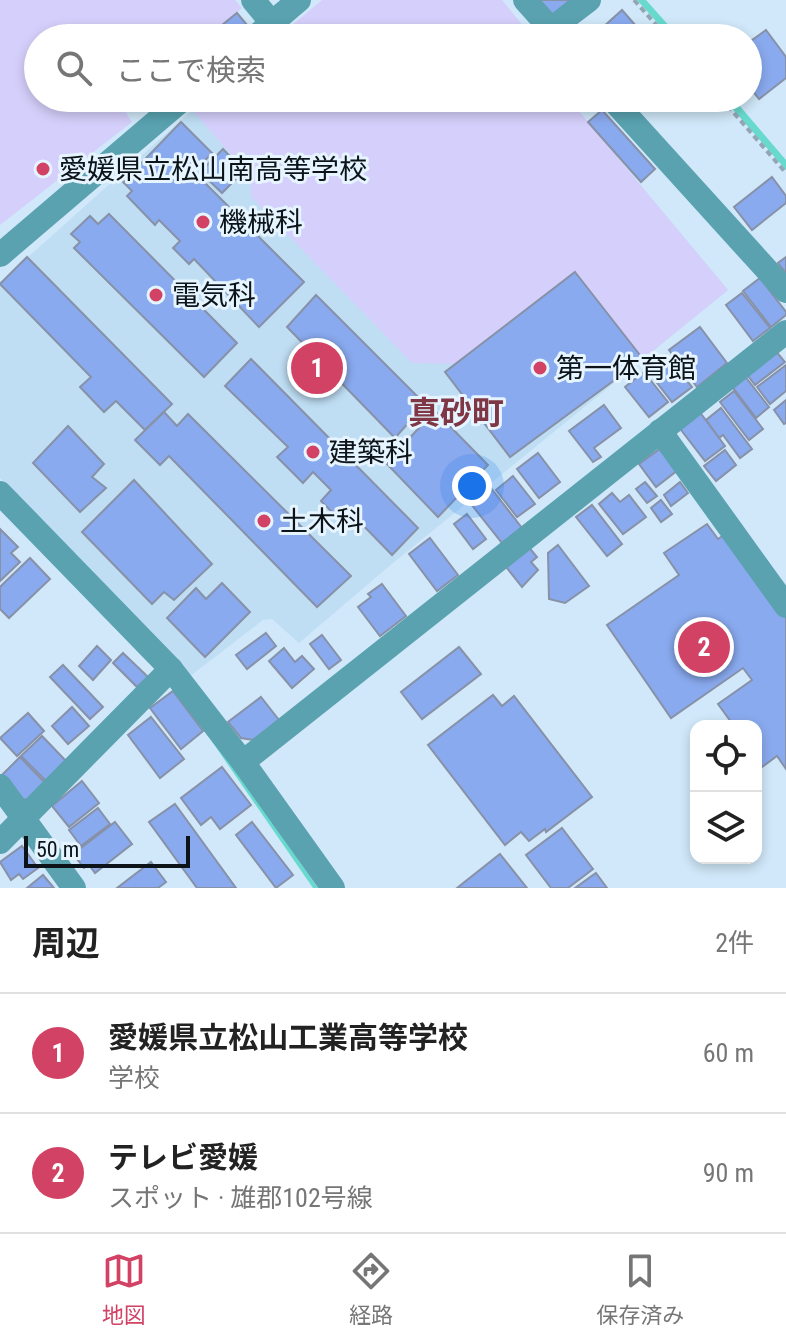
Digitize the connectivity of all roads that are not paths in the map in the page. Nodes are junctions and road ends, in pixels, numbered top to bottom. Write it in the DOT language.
graph roads {
  1 [pos="253,0"];
  2 [pos="299,0"];
  3 [pos="525,0"];
  4 [pos="589,0"];
  5 [pos="261,24"];
  6 [pos="270,24"];
  7 [pos="546,24"];
  8 [pos="565,24"];
  9 [pos="168,112"];
  10 [pos="624,112"];
  11 [pos="0,255"];
  12 [pos="786,291"];
  13 [pos="783,340"];
  14 [pos="660,431"];
  15 [pos="0,493"];
  16 [pos="786,606"];
  17 [pos="171,669"];
  18 [pos="243,762"];
  19 [pos="0,786"];
  20 [pos="24,819"];
  21 [pos="0,842"];
  22 [pos="74,888"];
  23 [pos="333,888"];
  1 -- 5 [label="street"];
  2 -- 6 [label="street"];
  3 -- 7 [label="street"];
  4 -- 8 [label="street"];
  9 -- 11 [label="street"];
  10 -- 12 [label="street"];
  13 -- 14 [label="street"];
  14 -- 16 [label="street"];
  14 -- 18 [label="street"];
  15 -- 17 [label="street"];
  17 -- 18 [label="street"];
  17 -- 20 [label="street"];
  18 -- 23 [label="street"];
  19 -- 20 [label="street"];
  20 -- 21 [label="street"];
  20 -- 22 [label="street"];
}
